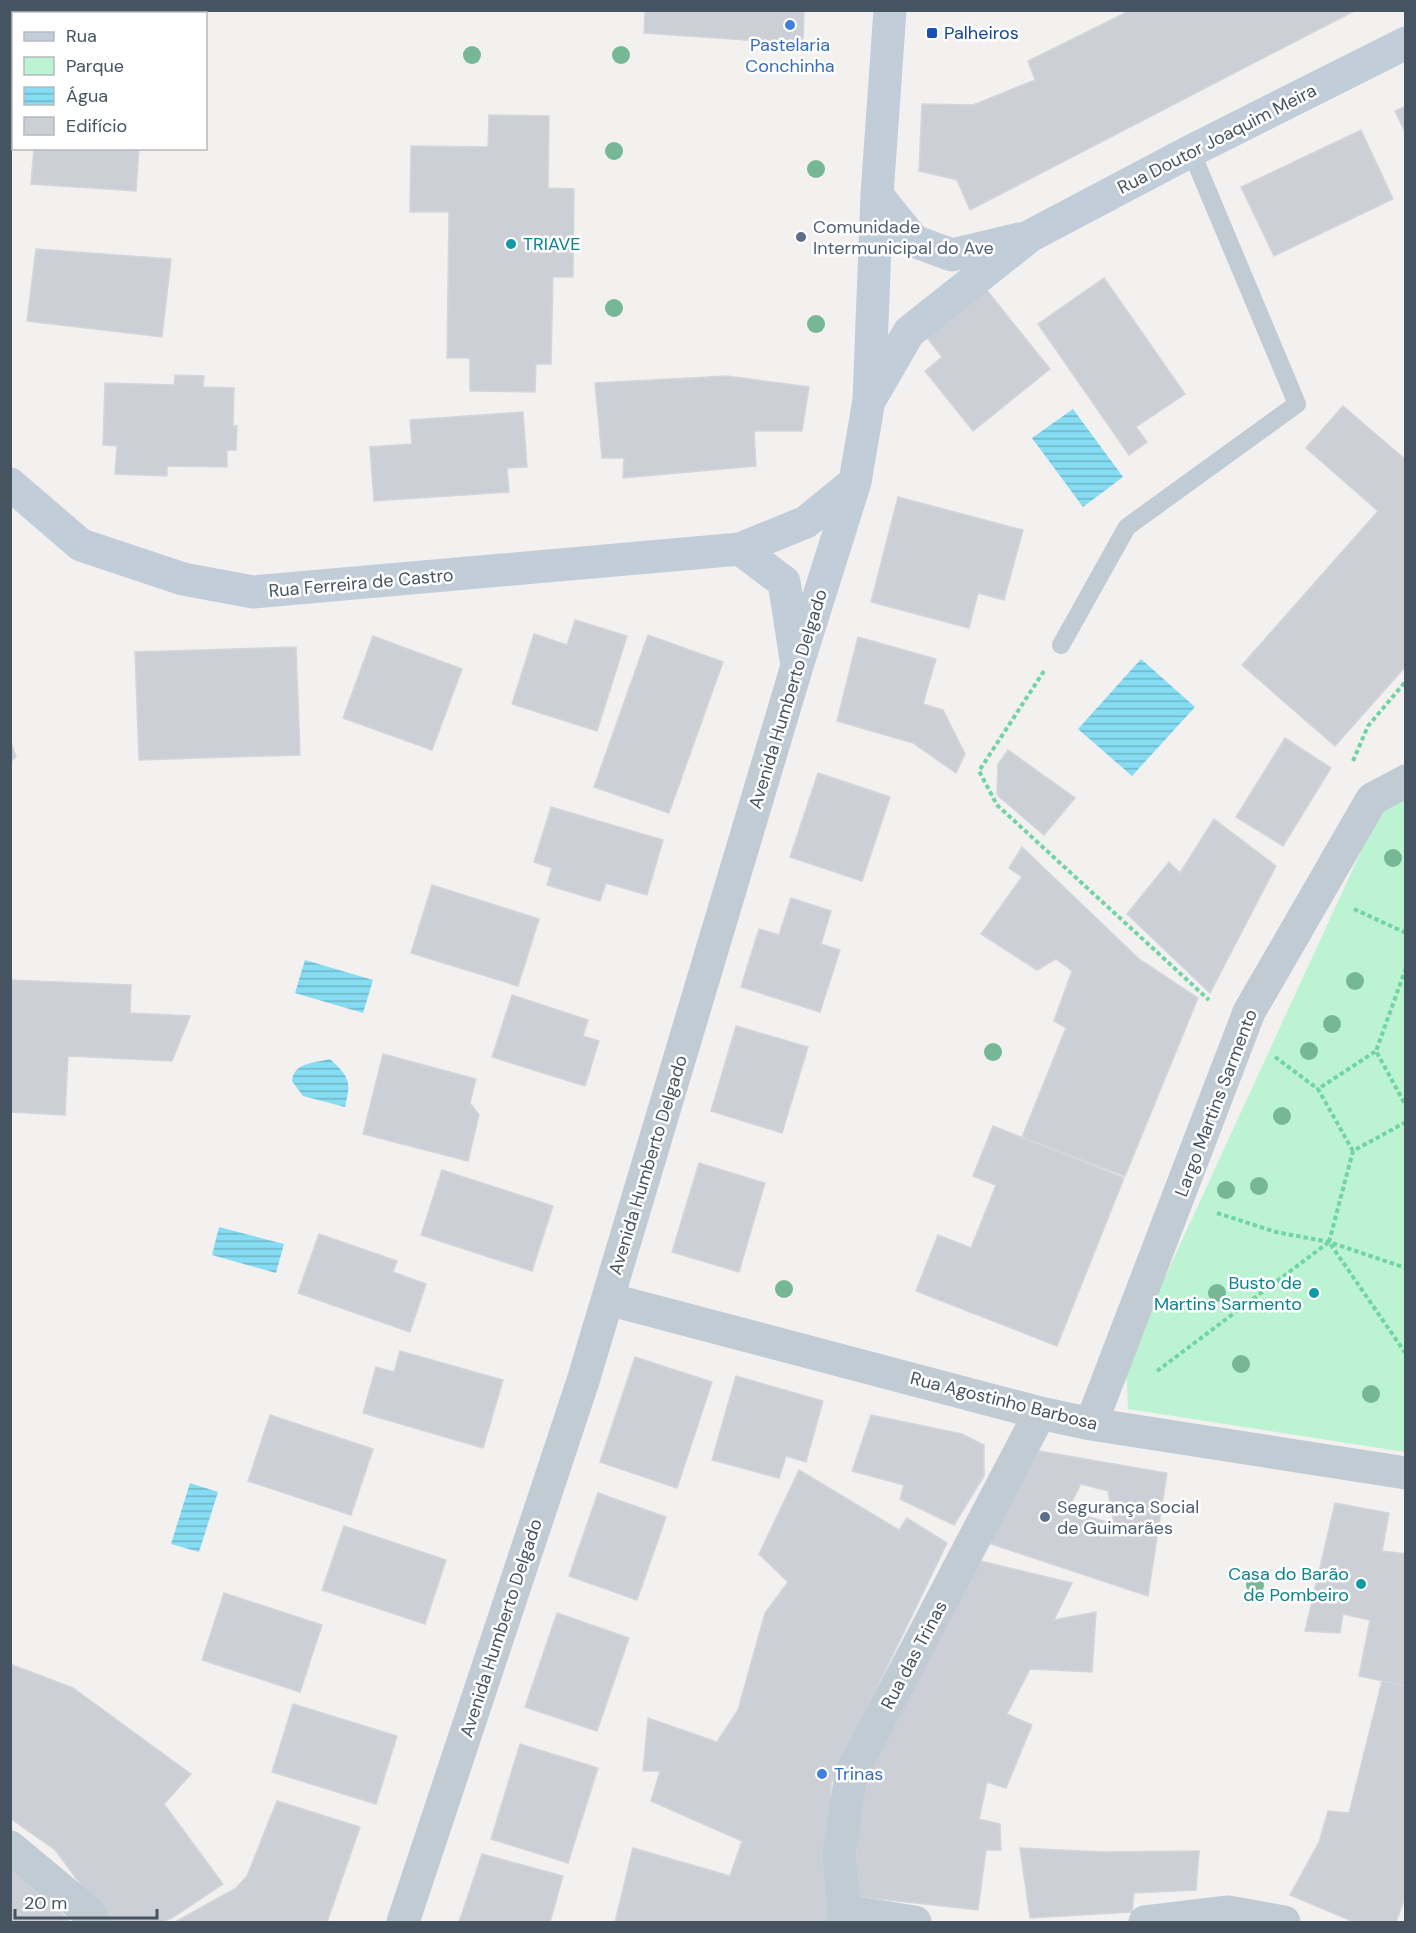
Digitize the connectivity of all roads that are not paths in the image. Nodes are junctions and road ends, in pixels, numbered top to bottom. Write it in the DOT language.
graph roads {
  1 [pos="890,10"];
  2 [pos="1406,43"];
  3 [pos="1191,151"];
  4 [pos="877,195"];
  5 [pos="1030,237"];
  6 [pos="869,400"];
  7 [pos="855,482"];
  8 [pos="10,484"];
  9 [pos="740,549"];
  10 [pos="1061,645"];
  11 [pos="797,666"];
  12 [pos="1406,781"];
  13 [pos="608,1299"];
  14 [pos="1040,1413"];
  15 [pos="1091,1424"];
  16 [pos="1406,1473"];
  17 [pos="10,1847"];
  18 [pos="844,1917"];
  19 [pos="93,1923"];
  20 [pos="403,1923"];
  21 [pos="915,1923"];
  22 [pos="1145,1923"];
  23 [pos="1284,1923"];
  1 -- 4 [label="street"];
  2 -- 3 [label="street, Rua Doutor Joaquim Meira"];
  3 -- 5 [label="street, Rua Doutor Joaquim Meira"];
  3 -- 10 [label="lane"];
  4 -- 5 [label="street, Rua Doutor Joaquim Meira"];
  4 -- 6 [label="street"];
  5 -- 6 [label="street, Rua Doutor Joaquim Meira"];
  6 -- 7 [label="street, Avenida Humberto Delgado"];
  7 -- 9 [label="street, Rua Ferreira de Castro"];
  7 -- 11 [label="street, Avenida Humberto Delgado"];
  8 -- 9 [label="street, Rua Ferreira de Castro"];
  9 -- 11 [label="street"];
  11 -- 13 [label="street, Avenida Humberto Delgado"];
  12 -- 15 [label="street, Largo Martins Sarmento"];
  13 -- 14 [label="street, Rua Agostinho Barbosa"];
  13 -- 20 [label="street, Avenida Humberto Delgado"];
  14 -- 15 [label="street, Rua Agostinho Barbosa"];
  14 -- 18 [label="street, Rua das Trinas"];
  15 -- 16 [label="street, Rua Agostinho Barbosa"];
  17 -- 19 [label="street"];
  18 -- 21 [label="street"];
  22 -- 23 [label="street"];
}
